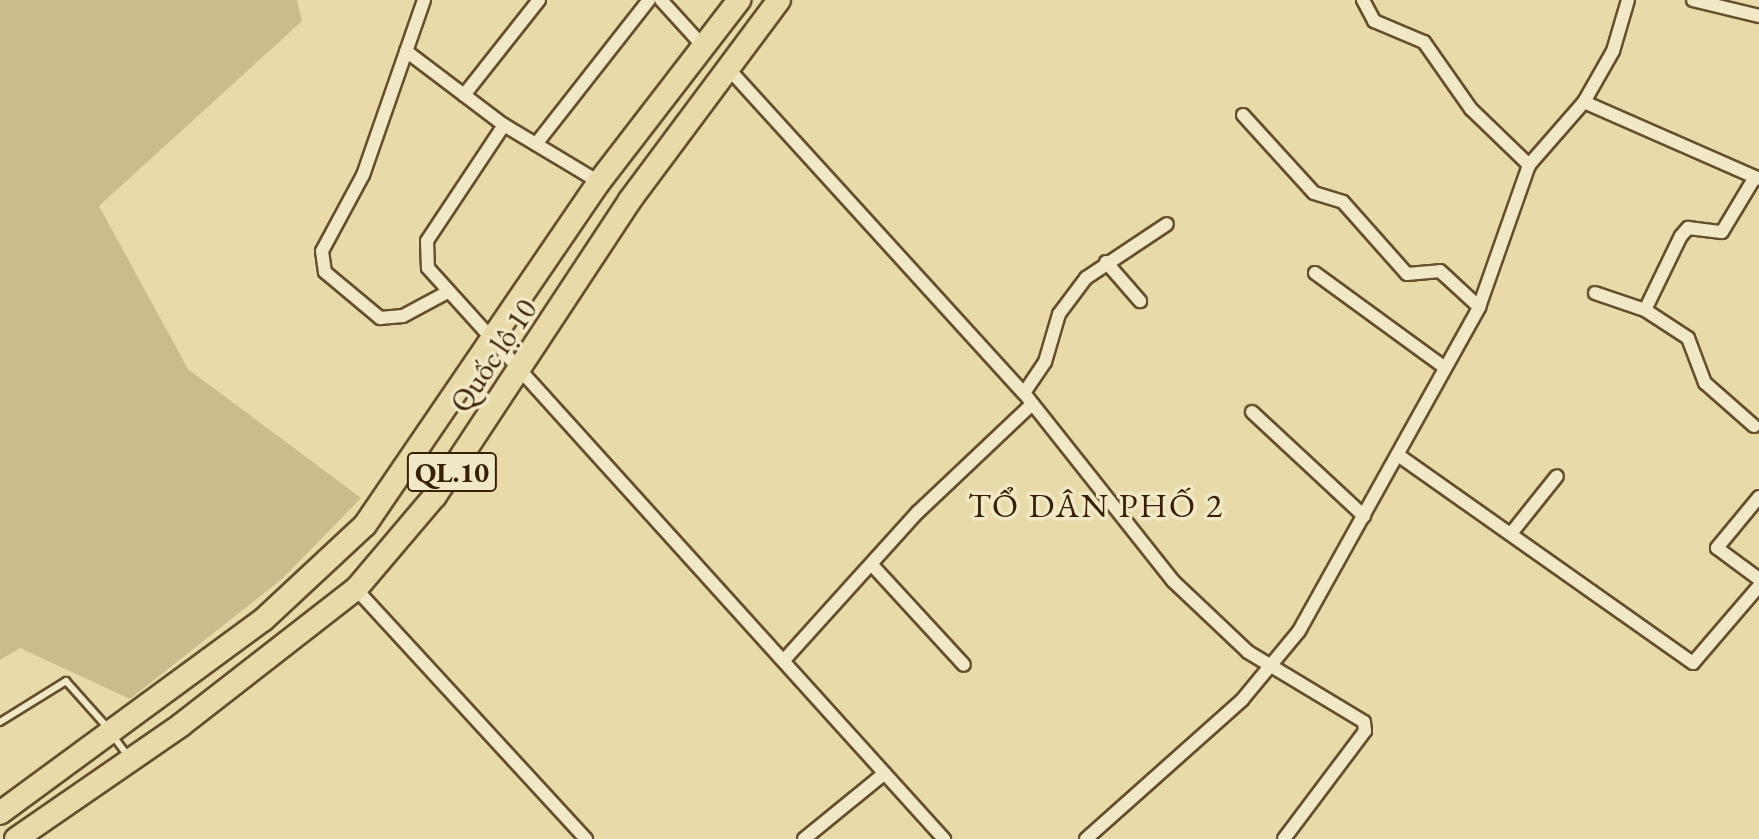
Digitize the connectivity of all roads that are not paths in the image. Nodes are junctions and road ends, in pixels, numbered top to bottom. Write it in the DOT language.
graph roads {
  1 [pos="424,0"];
  2 [pos="539,0"];
  3 [pos="649,0"];
  4 [pos="661,0"];
  5 [pos="739,0"];
  6 [pos="779,0"];
  7 [pos="1363,0"];
  8 [pos="1628,0"];
  9 [pos="1693,0"];
  10 [pos="1759,16"];
  11 [pos="702,45"];
  12 [pos="406,51"];
  13 [pos="726,66"];
  14 [pos="464,95"];
  15 [pos="1584,102"];
  16 [pos="1243,115"];
  17 [pos="504,125"];
  18 [pos="536,144"];
  19 [pos="1529,165"];
  20 [pos="1757,178"];
  21 [pos="599,182"];
  22 [pos="1167,224"];
  23 [pos="1106,262"];
  24 [pos="1315,273"];
  25 [pos="1595,293"];
  26 [pos="444,294"];
  27 [pos="1140,301"];
  28 [pos="1479,307"];
  29 [pos="1645,310"];
  30 [pos="496,342"];
  31 [pos="1444,367"];
  32 [pos="525,368"];
  33 [pos="1024,393"];
  34 [pos="1031,405"];
  35 [pos="1252,412"];
  36 [pos="1754,426"];
  37 [pos="1398,455"];
  38 [pos="1557,476"];
  39 [pos="1759,497"];
  40 [pos="1364,516"];
  41 [pos="1513,531"];
  42 [pos="873,566"];
  43 [pos="1759,579"];
  44 [pos="1759,586"];
  45 [pos="356,589"];
  46 [pos="785,659"];
  47 [pos="964,665"];
  48 [pos="1272,669"];
  49 [pos="0,722"];
  50 [pos="113,736"];
  51 [pos="130,759"];
  52 [pos="885,773"];
  53 [pos="0,813"];
  54 [pos="16,839"];
  55 [pos="586,839"];
  56 [pos="804,839"];
  57 [pos="944,839"];
  58 [pos="1086,839"];
  59 [pos="1284,839"];
  1 -- 12 [label="street"];
  2 -- 14 [label="street"];
  3 -- 18 [label="street"];
  4 -- 11 [label="street"];
  5 -- 11 [label="highway, Quốc lộ 10 / QL.10"];
  6 -- 13 [label="highway, Quốc lộ 10 / QL.10"];
  7 -- 19 [label="street"];
  8 -- 15 [label="street"];
  9 -- 10 [label="street"];
  11 -- 21 [label="highway, Quốc lộ 10 / QL.10"];
  12 -- 14 [label="street"];
  12 -- 26 [label="street"];
  13 -- 32 [label="highway, Quốc lộ 10 / QL.10"];
  13 -- 33 [label="street"];
  14 -- 17 [label="street"];
  15 -- 19 [label="street"];
  15 -- 20 [label="street"];
  16 -- 28 [label="street"];
  17 -- 18 [label="street"];
  17 -- 26 [label="street"];
  18 -- 21 [label="street"];
  19 -- 28 [label="street"];
  20 -- 29 [label="street"];
  21 -- 30 [label="highway, Quốc lộ 10 / QL.10"];
  22 -- 23 [label="street"];
  23 -- 27 [label="street"];
  23 -- 33 [label="street"];
  24 -- 31 [label="street"];
  25 -- 29 [label="street"];
  26 -- 30 [label="street"];
  28 -- 31 [label="street"];
  29 -- 36 [label="street"];
  30 -- 32 [label="street"];
  30 -- 50 [label="highway, Quốc lộ 10 / QL.10"];
  31 -- 37 [label="street"];
  32 -- 45 [label="highway, Quốc lộ 10 / QL.10"];
  32 -- 46 [label="street"];
  33 -- 34 [label="street"];
  34 -- 42 [label="street"];
  34 -- 48 [label="street"];
  35 -- 40 [label="street"];
  37 -- 40 [label="street"];
  37 -- 41 [label="street"];
  38 -- 41 [label="street"];
  39 -- 43 [label="street"];
  40 -- 48 [label="street"];
  41 -- 44 [label="street"];
  42 -- 46 [label="street"];
  42 -- 47 [label="street"];
  45 -- 51 [label="highway, Quốc lộ 10 / QL.10"];
  45 -- 55 [label="street"];
  46 -- 52 [label="street"];
  48 -- 58 [label="street"];
  48 -- 59 [label="street"];
  49 -- 50 [label="lane"];
  50 -- 51 [label="lane"];
  50 -- 53 [label="highway, Quốc lộ 10 / QL.10"];
  51 -- 54 [label="highway, Quốc lộ 10 / QL.10"];
  52 -- 56 [label="street"];
  52 -- 57 [label="street"];
}
